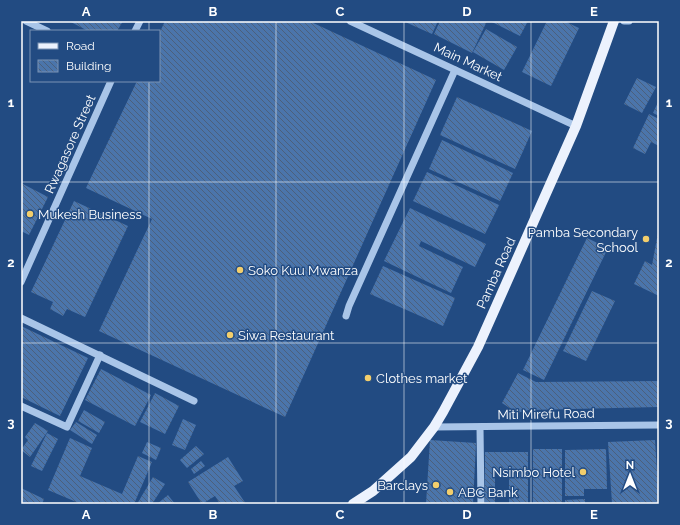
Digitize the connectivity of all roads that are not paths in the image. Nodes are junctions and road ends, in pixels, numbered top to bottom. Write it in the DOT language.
graph roads {
  1 [pos="25,21"];
  2 [pos="140,21"];
  3 [pos="350,21"];
  4 [pos="614,21"];
  5 [pos="624,21"];
  6 [pos="629,21"];
  7 [pos="21,28"];
  8 [pos="45,30"];
  9 [pos="136,30"];
  10 [pos="455,70"];
  11 [pos="111,82"];
  12 [pos="576,126"];
  13 [pos="21,282"];
  14 [pos="346,316"];
  15 [pos="21,318"];
  16 [pos="100,355"];
  17 [pos="194,401"];
  18 [pos="21,406"];
  19 [pos="659,425"];
  20 [pos="434,427"];
  21 [pos="480,427"];
  22 [pos="352,504"];
  23 [pos="481,504"];
  1 -- 7 [label="street"];
  1 -- 8 [label="street"];
  2 -- 9 [label="street"];
  3 -- 10 [label="street, Main Market"];
  4 -- 12 [label="main road, Pamba Road"];
  5 -- 6 [label="street"];
  10 -- 12 [label="street, Main Market"];
  10 -- 14 [label="street"];
  11 -- 13 [label="street, Rwagasore Street"];
  12 -- 20 [label="main road, Pamba Road"];
  15 -- 16 [label="street"];
  16 -- 17 [label="street"];
  16 -- 18 [label="street"];
  19 -- 21 [label="street, Miti Mirefu Road"];
  20 -- 21 [label="street, Miti Mirefu Road"];
  20 -- 22 [label="main road, Pamba Road"];
  21 -- 23 [label="street"];
}
